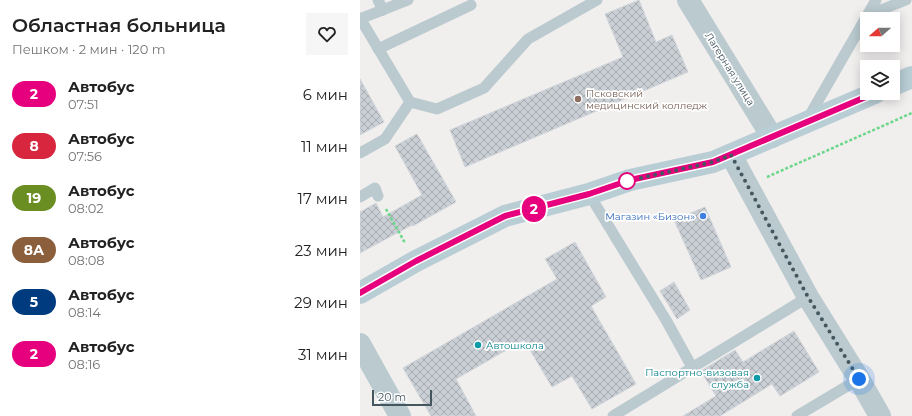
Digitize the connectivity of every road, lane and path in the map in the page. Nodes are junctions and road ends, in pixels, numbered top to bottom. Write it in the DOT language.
graph roads {
  1 [pos="408,0"];
  2 [pos="597,0"];
  3 [pos="688,0"];
  4 [pos="876,0"];
  5 [pos="906,0"];
  6 [pos="380,5"];
  7 [pos="471,5"];
  8 [pos="869,12"];
  9 [pos="873,12"];
  10 [pos="360,18"];
  11 [pos="860,28"];
  12 [pos="378,49"];
  13 [pos="912,77"];
  14 [pos="900,82"];
  15 [pos="860,99"];
  16 [pos="410,102"];
  17 [pos="912,113"];
  18 [pos="805,124"];
  19 [pos="772,137"];
  20 [pos="360,153"];
  21 [pos="731,155"];
  22 [pos="748,186"];
  23 [pos="589,194"];
  24 [pos="378,196"];
  25 [pos="360,197"];
  26 [pos="416,261"];
  27 [pos="360,293"];
  28 [pos="808,297"];
  29 [pos="360,344"];
  30 [pos="692,368"];
  31 [pos="859,379"];
  32 [pos="400,416"];
  33 [pos="613,416"];
  34 [pos="797,416"];
  35 [pos="880,416"];
  1 -- 6 [label="lane"];
  2 -- 16 [label="lane"];
  3 -- 19 [label="street, Лагерная улица"];
  4 -- 8 [label="lane"];
  5 -- 9 [label="lane"];
  6 -- 10 [label="lane"];
  7 -- 12 [label="lane"];
  10 -- 12 [label="lane"];
  11 -- 18 [label="lane"];
  12 -- 16 [label="lane"];
  13 -- 14 [label="main road"];
  15 -- 18 [label="main road"];
  16 -- 20 [label="lane"];
  17 -- 22 [label="path"];
  18 -- 19 [label="main road"];
  19 -- 21 [label="main road"];
  21 -- 22 [label="street"];
  21 -- 23 [label="main road"];
  22 -- 28 [label="street"];
  23 -- 26 [label="main road"];
  23 -- 30 [label="lane"];
  24 -- 25 [label="lane"];
  24 -- 26 [label="path"];
  26 -- 27 [label="main road"];
  28 -- 30 [label="lane"];
  28 -- 31 [label="street"];
  29 -- 32 [label="street"];
  30 -- 33 [label="lane"];
  31 -- 34 [label="lane"];
  31 -- 35 [label="street"];
}
